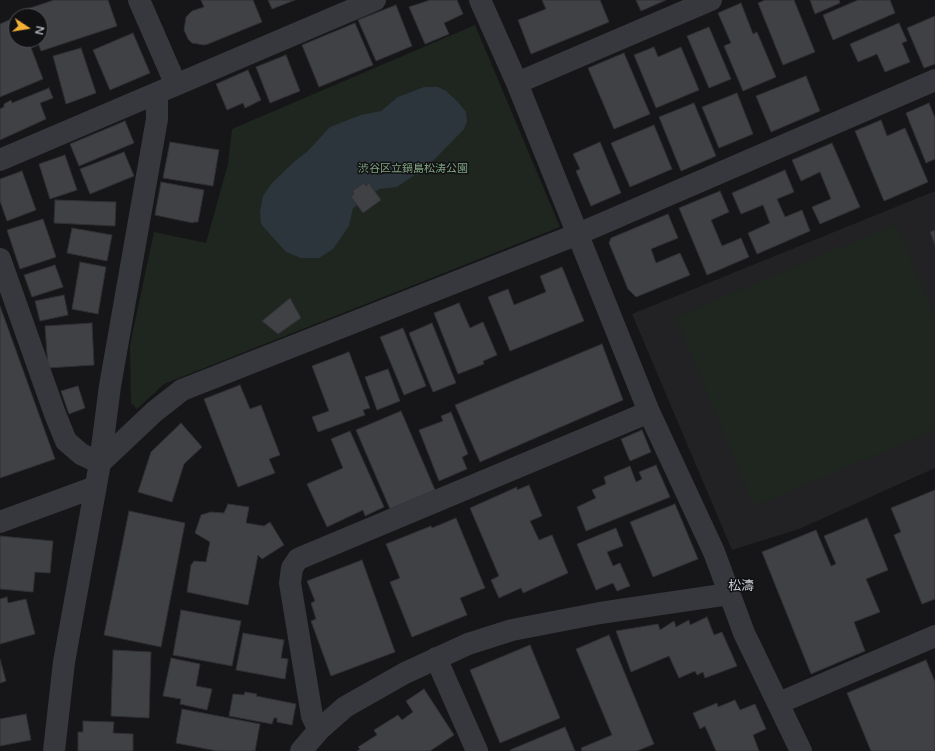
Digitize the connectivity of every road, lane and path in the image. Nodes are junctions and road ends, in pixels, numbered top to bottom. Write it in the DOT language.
graph roads {
  1 [pos="139,0"];
  2 [pos="375,0"];
  3 [pos="480,0"];
  4 [pos="711,0"];
  5 [pos="935,80"];
  6 [pos="517,83"];
  7 [pos="166,90"];
  8 [pos="0,160"];
  9 [pos="578,234"];
  10 [pos="0,259"];
  11 [pos="649,412"];
  12 [pos="100,463"];
  13 [pos="95,487"];
  14 [pos="0,522"];
  15 [pos="729,594"];
  16 [pos="935,636"];
  17 [pos="436,658"];
  18 [pos="779,703"];
  19 [pos="319,730"];
  20 [pos="54,751"];
  21 [pos="301,751"];
  22 [pos="476,751"];
  23 [pos="802,751"];
  1 -- 7 [label="street"];
  2 -- 7 [label="street"];
  3 -- 6 [label="street"];
  4 -- 6 [label="street"];
  5 -- 9 [label="street"];
  6 -- 9 [label="street"];
  7 -- 8 [label="street"];
  7 -- 12 [label="street"];
  9 -- 11 [label="street"];
  9 -- 12 [label="street"];
  10 -- 12 [label="street"];
  11 -- 15 [label="street"];
  11 -- 19 [label="street"];
  12 -- 13 [label="street"];
  13 -- 14 [label="street"];
  13 -- 20 [label="street"];
  15 -- 17 [label="street"];
  15 -- 18 [label="street"];
  16 -- 18 [label="street"];
  17 -- 19 [label="street"];
  17 -- 22 [label="street"];
  18 -- 23 [label="street"];
  19 -- 21 [label="street"];
}
